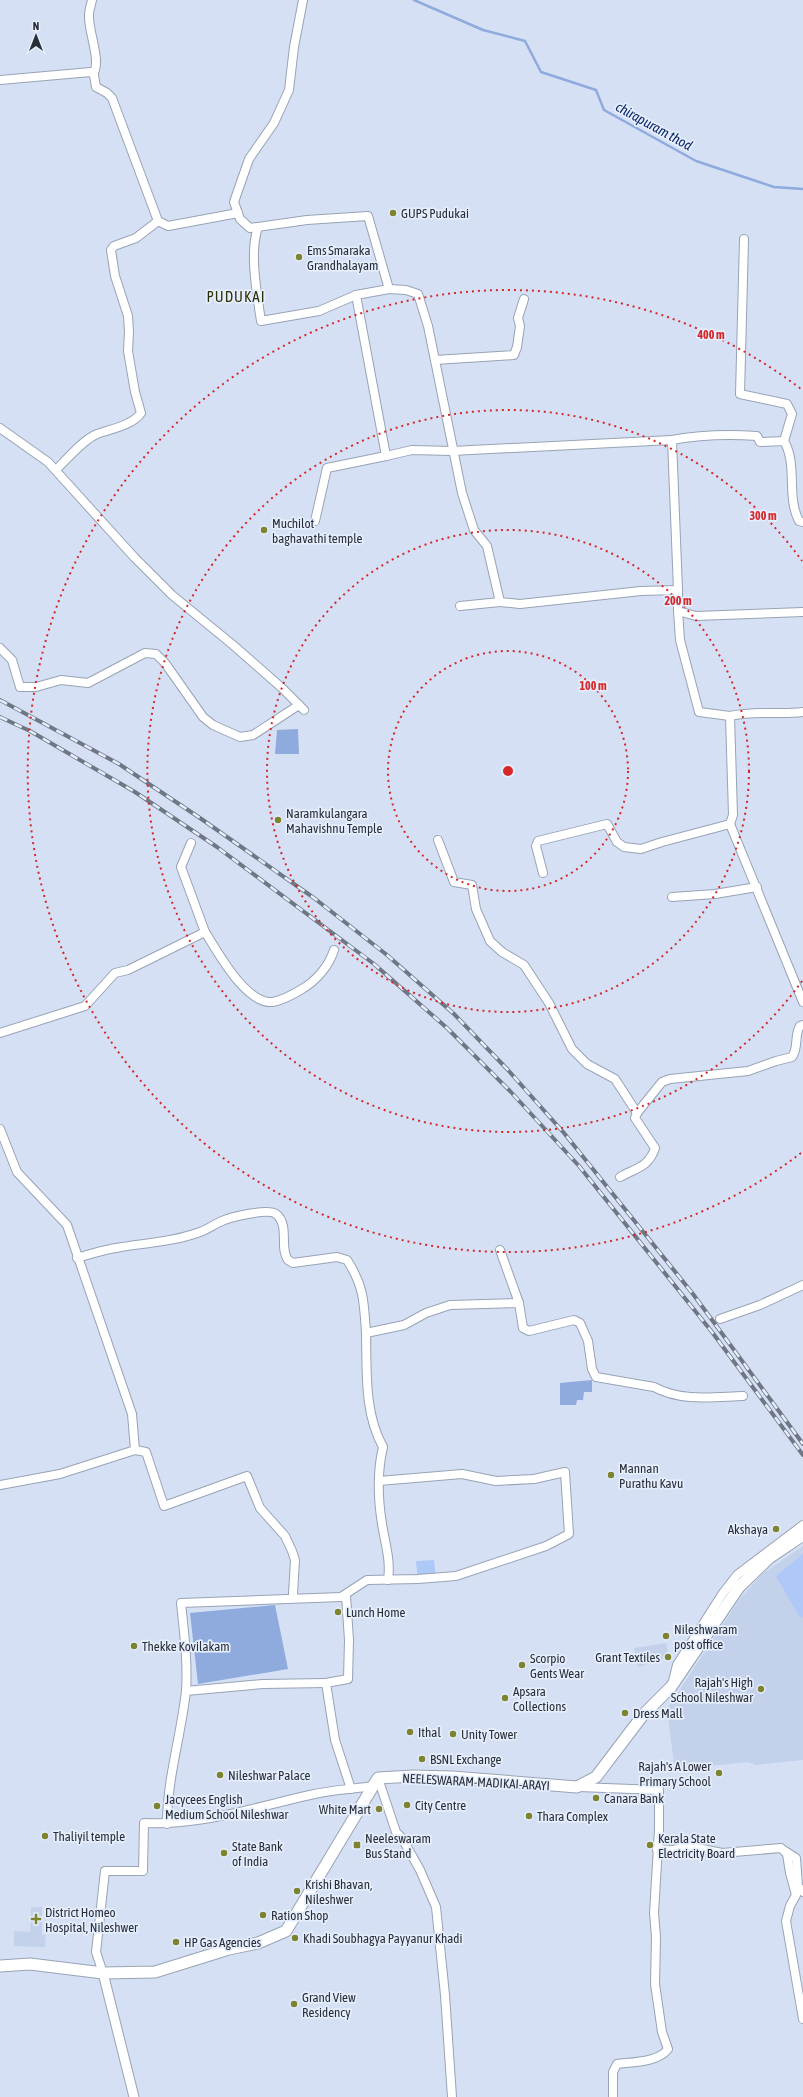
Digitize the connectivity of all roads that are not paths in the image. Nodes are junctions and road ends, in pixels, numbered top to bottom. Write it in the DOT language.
graph roads {
  1 [pos="92,0"];
  2 [pos="303,0"];
  3 [pos="93,74"];
  4 [pos="0,80"];
  5 [pos="238,213"];
  6 [pos="158,221"];
  7 [pos="258,227"];
  8 [pos="744,239"];
  9 [pos="389,289"];
  10 [pos="356,295"];
  11 [pos="524,300"];
  12 [pos="435,360"];
  13 [pos="0,428"];
  14 [pos="672,440"];
  15 [pos="784,441"];
  16 [pos="452,451"];
  17 [pos="386,456"];
  18 [pos="56,470"];
  19 [pos="315,521"];
  20 [pos="803,522"];
  21 [pos="678,590"];
  22 [pos="500,602"];
  23 [pos="460,606"];
  24 [pos="678,611"];
  25 [pos="803,612"];
  26 [pos="0,648"];
  27 [pos="803,712"];
  28 [pos="730,716"];
  29 [pos="730,824"];
  30 [pos="438,840"];
  31 [pos="191,843"];
  32 [pos="544,873"];
  33 [pos="757,887"];
  34 [pos="672,897"];
  35 [pos="205,932"];
  36 [pos="334,950"];
  37 [pos="803,1002"];
  38 [pos="803,1025"];
  39 [pos="0,1033"];
  40 [pos="637,1112"];
  41 [pos="0,1129"];
  42 [pos="620,1177"];
  43 [pos="500,1250"];
  44 [pos="77,1258"];
  45 [pos="803,1285"];
  46 [pos="519,1303"];
  47 [pos="720,1319"];
  48 [pos="366,1333"];
  49 [pos="743,1396"];
  50 [pos="135,1450"];
  51 [pos="379,1482"];
  52 [pos="0,1485"];
  53 [pos="803,1526"];
  54 [pos="803,1535"];
  55 [pos="388,1580"];
  56 [pos="341,1597"];
  57 [pos="294,1598"];
  58 [pos="326,1683"];
  59 [pos="671,1687"];
  60 [pos="186,1691"];
  61 [pos="376,1782"];
  62 [pos="577,1787"];
  63 [pos="351,1789"];
  64 [pos="167,1824"];
  65 [pos="657,1850"];
  66 [pos="783,1850"];
  67 [pos="803,1892"];
  68 [pos="0,1966"];
  69 [pos="103,1973"];
  70 [pos="803,2019"];
  71 [pos="134,2097"];
  72 [pos="452,2097"];
  73 [pos="613,2097"];
  1 -- 3 [label="street"];
  2 -- 5 [label="street"];
  3 -- 4 [label="street"];
  3 -- 6 [label="street"];
  5 -- 6 [label="street"];
  5 -- 7 [label="street"];
  6 -- 18 [label="street"];
  7 -- 9 [label="street"];
  7 -- 10 [label="street"];
  8 -- 15 [label="street"];
  9 -- 10 [label="street"];
  9 -- 12 [label="street"];
  10 -- 17 [label="street"];
  11 -- 12 [label="street"];
  12 -- 16 [label="street"];
  13 -- 18 [label="street"];
  14 -- 15 [label="street"];
  14 -- 16 [label="street"];
  14 -- 21 [label="street"];
  15 -- 20 [label="street"];
  16 -- 17 [label="street"];
  16 -- 22 [label="street"];
  17 -- 19 [label="street"];
  18 -- 26 [label="street"];
  21 -- 22 [label="street"];
  21 -- 24 [label="street"];
  22 -- 23 [label="street"];
  24 -- 25 [label="street"];
  24 -- 28 [label="street"];
  27 -- 28 [label="street"];
  28 -- 29 [label="street"];
  29 -- 32 [label="street"];
  29 -- 33 [label="street"];
  30 -- 40 [label="street"];
  31 -- 35 [label="street"];
  33 -- 34 [label="street"];
  33 -- 37 [label="street"];
  35 -- 36 [label="street"];
  35 -- 39 [label="street"];
  38 -- 40 [label="street"];
  40 -- 42 [label="street"];
  41 -- 44 [label="street"];
  43 -- 46 [label="street"];
  44 -- 48 [label="street"];
  44 -- 50 [label="street"];
  45 -- 47 [label="street"];
  46 -- 48 [label="street"];
  46 -- 49 [label="street"];
  48 -- 51 [label="street"];
  50 -- 52 [label="street"];
  50 -- 57 [label="street"];
  51 -- 55 [label="street"];
  51 -- 55 [label="street"];
  53 -- 59 [label="street"];
  54 -- 59 [label="main road"];
  55 -- 56 [label="street"];
  56 -- 57 [label="street"];
  56 -- 58 [label="street"];
  57 -- 60 [label="street"];
  58 -- 60 [label="street"];
  58 -- 63 [label="street"];
  59 -- 62 [label="main road"];
  60 -- 64 [label="street"];
  61 -- 62 [label="main road, NEELESWARAM-MADIKAI-ARAYI"];
  61 -- 63 [label="street"];
  61 -- 69 [label="main road"];
  61 -- 72 [label="street"];
  62 -- 65 [label="street"];
  63 -- 64 [label="street"];
  64 -- 69 [label="street"];
  65 -- 66 [label="street"];
  65 -- 73 [label="street"];
  66 -- 67 [label="street"];
  66 -- 70 [label="street"];
  68 -- 69 [label="main road"];
  69 -- 71 [label="street"];
}
